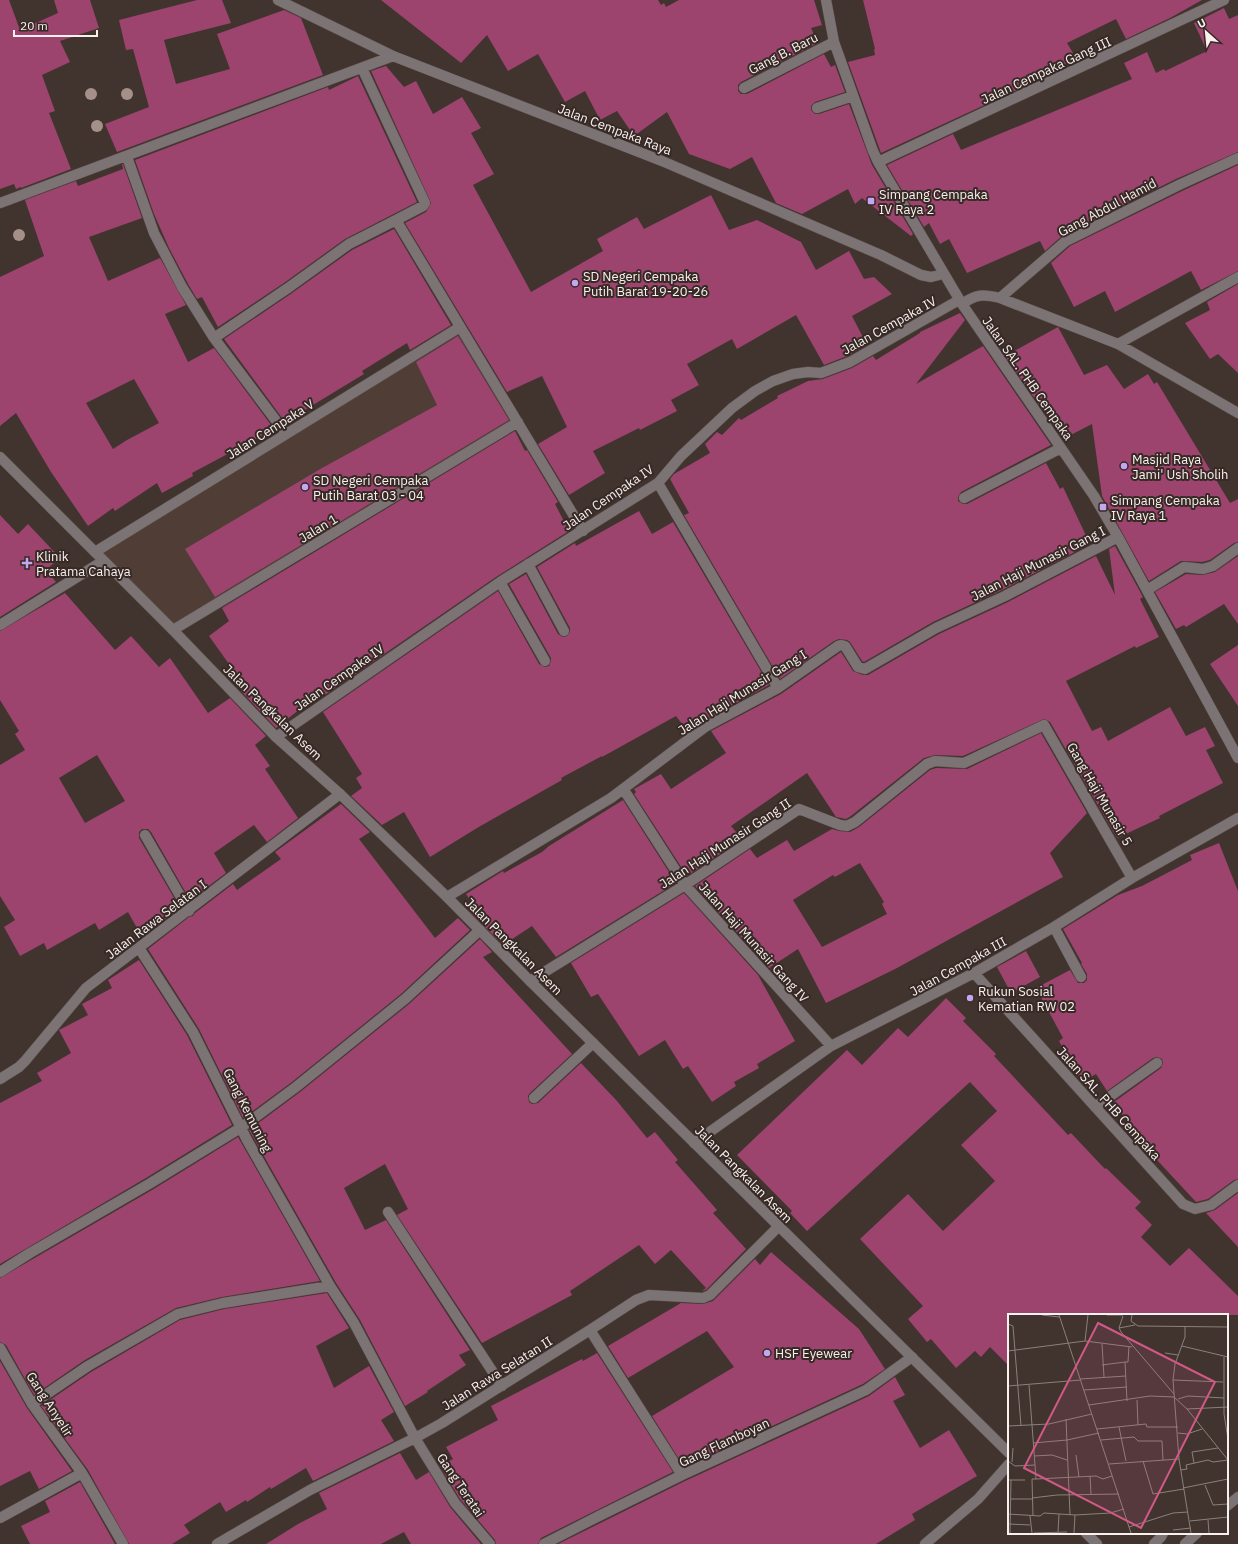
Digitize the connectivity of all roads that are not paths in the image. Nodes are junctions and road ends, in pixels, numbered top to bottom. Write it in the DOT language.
graph roads {
  1 [pos="278,0"];
  2 [pos="826,0"];
  3 [pos="1224,0"];
  4 [pos="834,42"];
  5 [pos="393,56"];
  6 [pos="362,68"];
  7 [pos="744,88"];
  8 [pos="853,96"];
  9 [pos="817,108"];
  10 [pos="127,157"];
  11 [pos="1238,158"];
  12 [pos="878,162"];
  13 [pos="0,203"];
  14 [pos="396,220"];
  15 [pos="943,274"];
  16 [pos="1238,277"];
  17 [pos="1000,298"];
  18 [pos="960,302"];
  19 [pos="460,327"];
  20 [pos="214,338"];
  21 [pos="1118,344"];
  22 [pos="1238,413"];
  23 [pos="518,422"];
  24 [pos="286,434"];
  25 [pos="1061,448"];
  26 [pos="0,457"];
  27 [pos="658,483"];
  28 [pos="964,498"];
  29 [pos="583,531"];
  30 [pos="1118,537"];
  31 [pos="1238,548"];
  32 [pos="94,552"];
  33 [pos="103,561"];
  34 [pos="528,564"];
  35 [pos="500,582"];
  36 [pos="1147,590"];
  37 [pos="0,625"];
  38 [pos="172,630"];
  39 [pos="564,631"];
  40 [pos="545,661"];
  41 [pos="778,688"];
  42 [pos="1044,725"];
  43 [pos="276,737"];
  44 [pos="1238,757"];
  45 [pos="624,790"];
  46 [pos="340,794"];
  47 [pos="1238,818"];
  48 [pos="145,835"];
  49 [pos="1132,878"];
  50 [pos="685,885"];
  51 [pos="447,897"];
  52 [pos="189,911"];
  53 [pos="1054,927"];
  54 [pos="480,930"];
  55 [pos="139,948"];
  56 [pos="974,973"];
  57 [pos="1081,977"];
  58 [pos="530,981"];
  59 [pos="593,1043"];
  60 [pos="831,1046"];
  61 [pos="1157,1063"];
  62 [pos="0,1079"];
  63 [pos="534,1098"];
  64 [pos="1095,1107"];
  65 [pos="242,1127"];
  66 [pos="694,1143"];
  67 [pos="1238,1185"];
  68 [pos="388,1212"];
  69 [pos="778,1227"];
  70 [pos="0,1272"];
  71 [pos="330,1286"];
  72 [pos="590,1330"];
  73 [pos="0,1348"];
  74 [pos="912,1357"];
  75 [pos="502,1386"];
  76 [pos="32,1404"];
  77 [pos="415,1438"];
  78 [pos="1008,1452"];
  79 [pos="1008,1465"];
  80 [pos="82,1473"];
  81 [pos="682,1476"];
  82 [pos="1238,1497"];
  83 [pos="1228,1505"];
  84 [pos="0,1518"];
  85 [pos="1087,1534"];
  86 [pos="1163,1534"];
  87 [pos="1196,1534"];
  88 [pos="124,1544"];
  89 [pos="217,1544"];
  90 [pos="490,1544"];
  91 [pos="544,1544"];
  92 [pos="925,1544"];
  93 [pos="1097,1544"];
  94 [pos="1154,1544"];
  95 [pos="1185,1544"];
  1 -- 5 [label="street, Jalan Cempaka Raya"];
  2 -- 4 [label="street, Jalan SAL. PHB Cempaka"];
  3 -- 12 [label="street, Jalan Cempaka Gang III"];
  4 -- 7 [label="street, Gang B. Baru"];
  4 -- 8 [label="street, Jalan SAL. PHB Cempaka"];
  5 -- 6 [label="street"];
  5 -- 15 [label="street, Jalan Cempaka Raya"];
  6 -- 10 [label="street"];
  6 -- 14 [label="street"];
  8 -- 9 [label="street"];
  8 -- 12 [label="street, Jalan SAL. PHB Cempaka"];
  10 -- 13 [label="street"];
  10 -- 20 [label="street"];
  11 -- 17 [label="street, Gang Abdul Hamid"];
  12 -- 15 [label="street, Jalan SAL. PHB Cempaka"];
  14 -- 19 [label="street"];
  14 -- 20 [label="street"];
  15 -- 18 [label="street, Jalan SAL. PHB Cempaka"];
  16 -- 21 [label="street"];
  17 -- 18 [label="street, Jalan Cempaka IV"];
  17 -- 21 [label="street, Jalan Cempaka IV"];
  18 -- 25 [label="street, Jalan SAL. PHB Cempaka"];
  18 -- 27 [label="street, Jalan Cempaka IV"];
  19 -- 23 [label="street"];
  19 -- 24 [label="street, Jalan Cempaka V"];
  20 -- 24 [label="street"];
  21 -- 22 [label="street, Jalan Cempaka IV"];
  23 -- 29 [label="street"];
  23 -- 38 [label="street, Jalan 1"];
  24 -- 32 [label="street, Jalan Cempaka V"];
  25 -- 28 [label="street"];
  25 -- 30 [label="street, Jalan SAL. PHB Cempaka"];
  26 -- 32 [label="street, Jalan Pangkalan Asem"];
  27 -- 29 [label="street, Jalan Cempaka IV"];
  27 -- 41 [label="street"];
  29 -- 34 [label="street, Jalan Cempaka IV"];
  30 -- 36 [label="street, Jalan SAL. PHB Cempaka"];
  30 -- 41 [label="street, Jalan Haji Munasir Gang I"];
  31 -- 36 [label="street"];
  32 -- 33 [label="street, Jalan Pangkalan Asem"];
  33 -- 37 [label="street"];
  33 -- 38 [label="street, Jalan Pangkalan Asem"];
  34 -- 35 [label="street, Jalan Cempaka IV"];
  34 -- 39 [label="street"];
  35 -- 40 [label="street"];
  35 -- 43 [label="street, Jalan Cempaka IV"];
  36 -- 44 [label="street, Jalan SAL. PHB Cempaka"];
  38 -- 43 [label="street, Jalan Pangkalan Asem"];
  41 -- 45 [label="street, Jalan Haji Munasir Gang I"];
  42 -- 49 [label="street, Gang Haji Munasir 5"];
  42 -- 50 [label="street, Jalan Haji Munasir Gang II"];
  43 -- 46 [label="street, Jalan Pangkalan Asem"];
  45 -- 50 [label="street, Jalan Haji Munasir Gang IV"];
  45 -- 51 [label="street, Jalan Haji Munasir Gang I"];
  46 -- 51 [label="street, Jalan Pangkalan Asem"];
  46 -- 52 [label="street, Jalan Rawa Selatan I"];
  47 -- 49 [label="street, Jalan Cempaka III"];
  48 -- 52 [label="street"];
  49 -- 53 [label="street, Jalan Cempaka III"];
  50 -- 58 [label="street, Jalan Haji Munasir Gang II"];
  50 -- 60 [label="street, Jalan Haji Munasir Gang IV"];
  51 -- 54 [label="street, Jalan Pangkalan Asem"];
  52 -- 55 [label="street, Jalan Rawa Selatan I"];
  53 -- 56 [label="street, Jalan Cempaka III"];
  53 -- 57 [label="street"];
  54 -- 58 [label="street, Jalan Pangkalan Asem"];
  54 -- 65 [label="street"];
  55 -- 62 [label="street, Jalan Rawa Selatan I"];
  55 -- 65 [label="street, Gang Kemuning"];
  56 -- 60 [label="street, Jalan Cempaka III"];
  56 -- 64 [label="street, Jalan SAL. PHB Cempaka"];
  58 -- 59 [label="street, Jalan Pangkalan Asem"];
  59 -- 63 [label="street"];
  59 -- 66 [label="street, Jalan Pangkalan Asem"];
  60 -- 66 [label="street, Jalan Cempaka III"];
  61 -- 64 [label="street"];
  64 -- 67 [label="street, Jalan SAL. PHB Cempaka"];
  65 -- 70 [label="street"];
  65 -- 71 [label="street, Gang Kemuning"];
  66 -- 69 [label="street, Jalan Pangkalan Asem"];
  68 -- 75 [label="street"];
  69 -- 72 [label="street, Jalan Rawa Selatan II"];
  69 -- 74 [label="street, Jalan Pangkalan Asem"];
  71 -- 76 [label="street"];
  71 -- 77 [label="street, Gang Kemuning"];
  72 -- 75 [label="street, Jalan Rawa Selatan II"];
  72 -- 81 [label="street"];
  73 -- 76 [label="street, Gang Anyelir"];
  74 -- 78 [label="street, Jalan Pangkalan Asem"];
  74 -- 81 [label="street, Gang Flamboyan"];
  75 -- 77 [label="street, Jalan Rawa Selatan II"];
  76 -- 80 [label="street, Gang Anyelir"];
  77 -- 89 [label="street, Jalan Rawa Selatan II"];
  77 -- 90 [label="street, Gang Teratai"];
  79 -- 92 [label="street"];
  80 -- 84 [label="street"];
  80 -- 88 [label="street"];
  81 -- 91 [label="street, Gang Flamboyan"];
  82 -- 83 [label="street"];
  85 -- 93 [label="street"];
  86 -- 94 [label="street"];
  87 -- 95 [label="street"];
}
